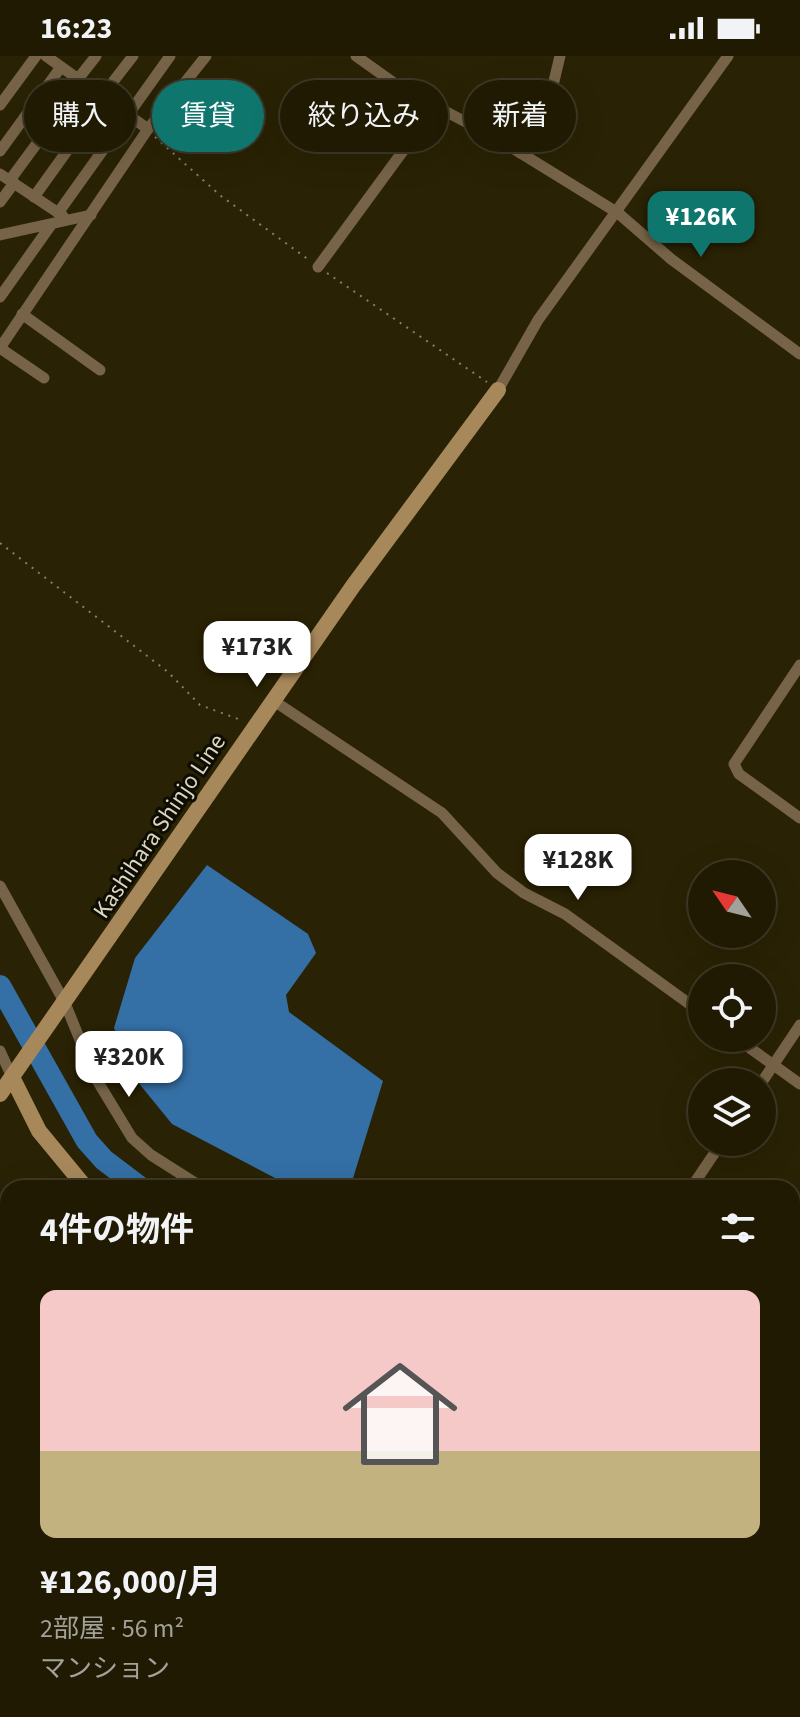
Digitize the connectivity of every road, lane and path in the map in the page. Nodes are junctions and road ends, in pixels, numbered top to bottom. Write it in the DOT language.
graph roads {
  1 [pos="36,56"];
  2 [pos="96,56"];
  3 [pos="133,56"];
  4 [pos="170,56"];
  5 [pos="206,56"];
  6 [pos="356,56"];
  7 [pos="560,56"];
  8 [pos="728,56"];
  9 [pos="56,61"];
  10 [pos="80,80"];
  11 [pos="116,80"];
  12 [pos="390,80"];
  13 [pos="136,101"];
  14 [pos="0,105"];
  15 [pos="448,113"];
  16 [pos="136,121"];
  17 [pos="148,129"];
  18 [pos="0,151"];
  19 [pos="28,152"];
  20 [pos="66,152"];
  21 [pos="100,152"];
  22 [pos="402,152"];
  23 [pos="520,153"];
  24 [pos="8,179"];
  25 [pos="34,197"];
  26 [pos="0,202"];
  27 [pos="58,213"];
  28 [pos="618,213"];
  29 [pos="91,215"];
  30 [pos="69,220"];
  31 [pos="51,225"];
  32 [pos="2,237"];
  33 [pos="318,267"];
  34 [pos="0,297"];
  35 [pos="22,314"];
  36 [pos="0,348"];
  37 [pos="800,354"];
  38 [pos="100,370"];
  39 [pos="44,378"];
  40 [pos="498,390"];
  41 [pos="0,543"];
  42 [pos="800,665"];
  43 [pos="274,701"];
  44 [pos="258,724"];
  45 [pos="800,818"];
  46 [pos="0,886"];
  47 [pos="65,1003"];
  48 [pos="688,1003"];
  49 [pos="800,1025"];
  50 [pos="0,1051"];
  51 [pos="755,1052"];
  52 [pos="773,1065"];
  53 [pos="771,1068"];
  54 [pos="15,1073"];
  55 [pos="800,1084"];
  56 [pos="0,1094"];
  57 [pos="713,1156"];
  58 [pos="79,1180"];
  59 [pos="190,1180"];
  60 [pos="696,1180"];
  1 -- 14 [label="street"];
  2 -- 10 [label="street"];
  3 -- 11 [label="street"];
  4 -- 13 [label="street"];
  5 -- 17 [label="street"];
  6 -- 12 [label="street"];
  7 -- 23 [label="street"];
  8 -- 28 [label="street"];
  9 -- 10 [label="street"];
  9 -- 18 [label="street"];
  15 -- 23 [label="street"];
  16 -- 17 [label="street"];
  17 -- 29 [label="street"];
  19 -- 24 [label="street"];
  20 -- 25 [label="street"];
  21 -- 27 [label="street"];
  22 -- 33 [label="street"];
  23 -- 28 [label="street"];
  24 -- 25 [label="street"];
  24 -- 26 [label="street"];
  25 -- 27 [label="street"];
  27 -- 30 [label="street"];
  28 -- 37 [label="street"];
  28 -- 40 [label="street"];
  29 -- 30 [label="street"];
  29 -- 35 [label="street"];
  30 -- 31 [label="street"];
  31 -- 32 [label="street"];
  31 -- 34 [label="street"];
  35 -- 36 [label="street"];
  35 -- 38 [label="street"];
  36 -- 39 [label="street"];
  40 -- 43 [label="main road, Kashihara Shinjo Line"];
  41 -- 44 [label="path"];
  42 -- 45 [label="street"];
  43 -- 44 [label="main road, Kashihara Shinjo Line"];
  43 -- 48 [label="street"];
  44 -- 47 [label="main road, Kashihara Shinjo Line"];
  46 -- 47 [label="street"];
  47 -- 54 [label="main road, Kashihara Shinjo Line"];
  47 -- 59 [label="street"];
  49 -- 52 [label="street"];
  50 -- 54 [label="street"];
  51 -- 52 [label="street"];
  52 -- 53 [label="street"];
  52 -- 55 [label="street"];
  54 -- 56 [label="main road, Kashihara Shinjo Line"];
  54 -- 58 [label="main road"];
  57 -- 60 [label="street"];
}
